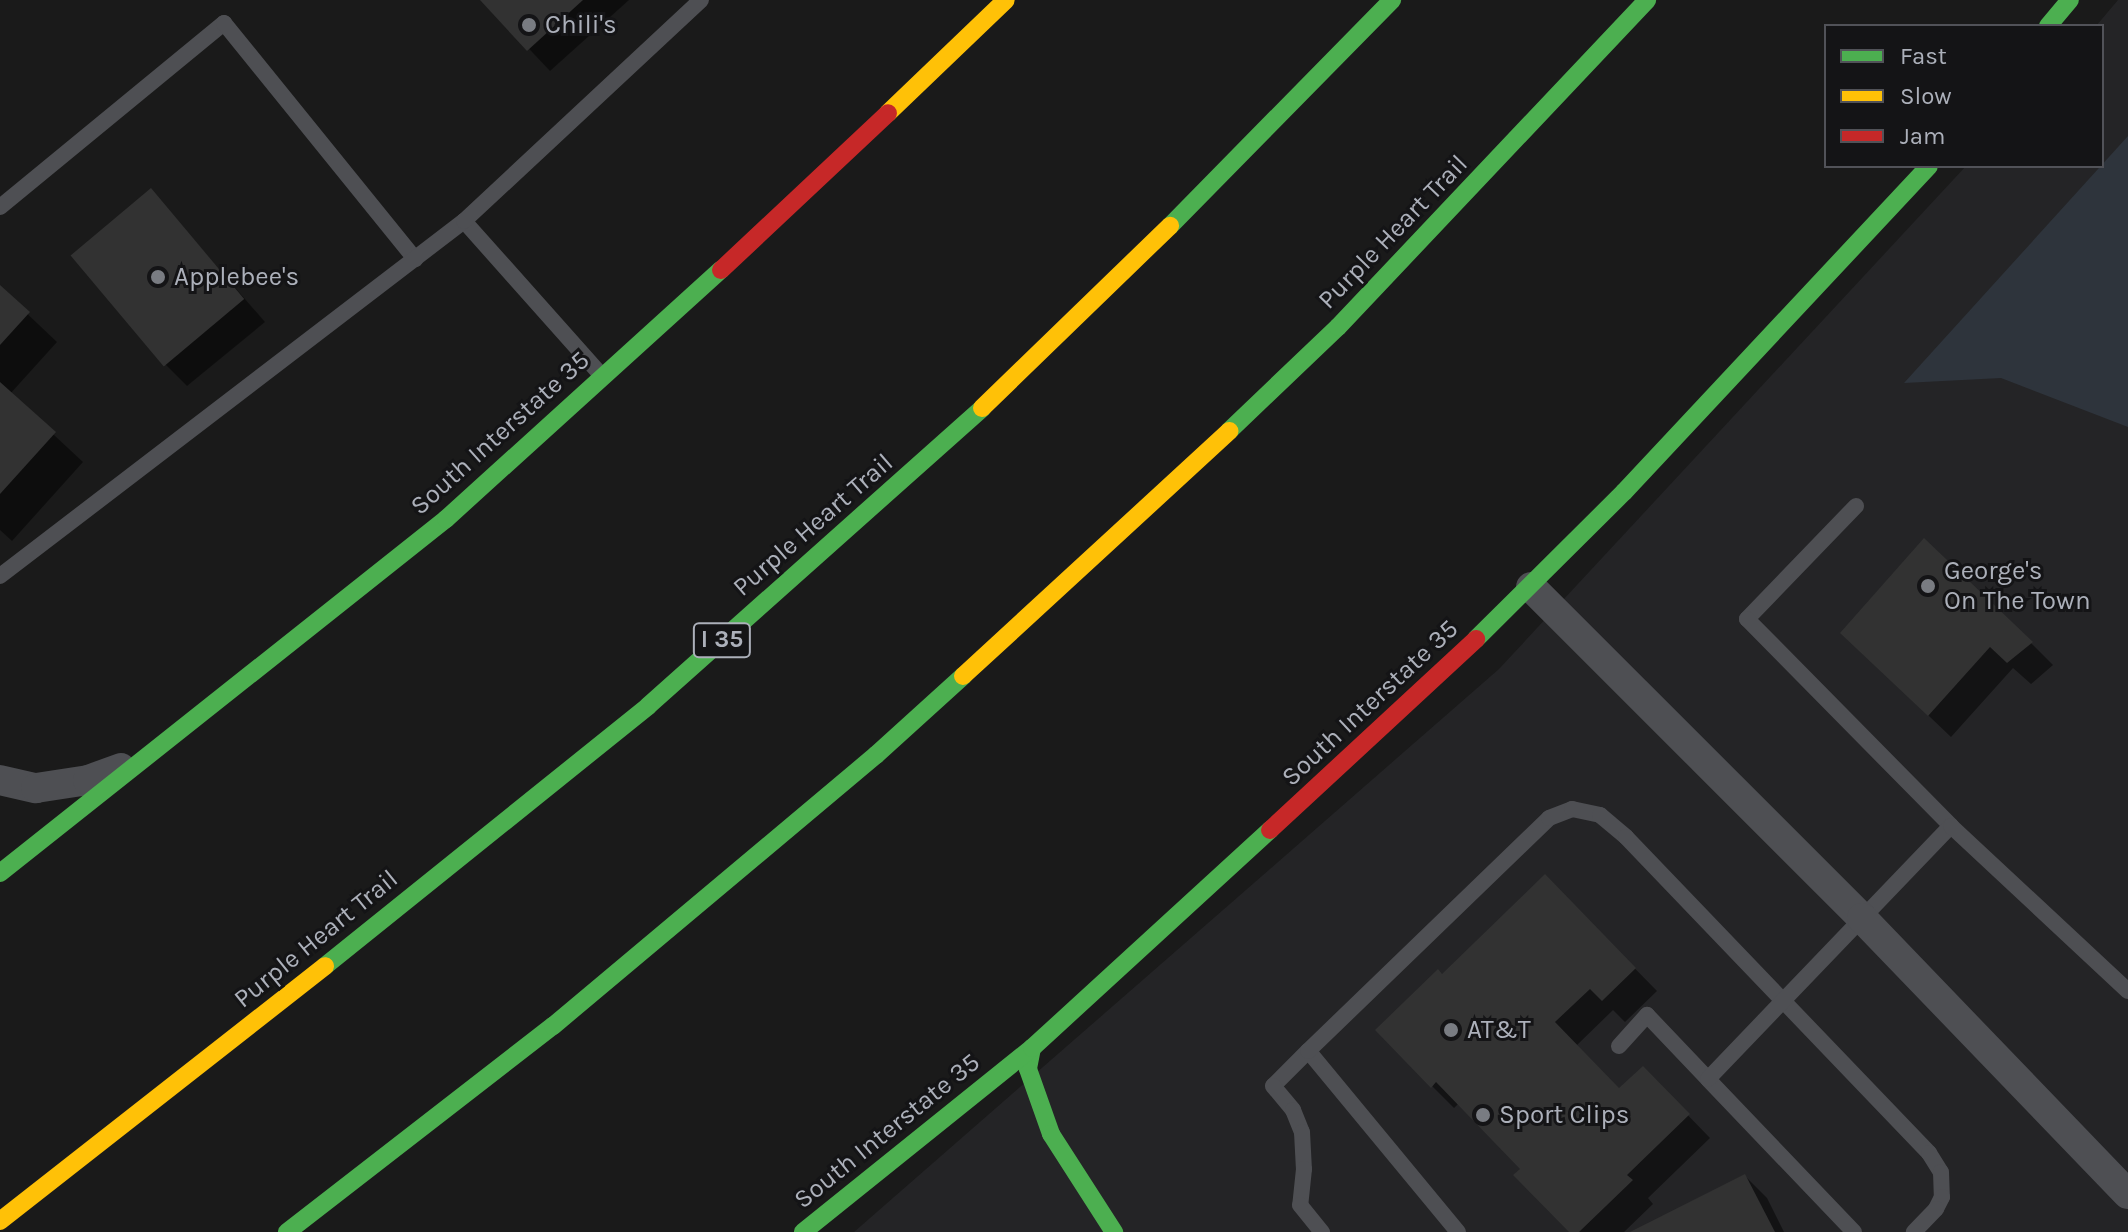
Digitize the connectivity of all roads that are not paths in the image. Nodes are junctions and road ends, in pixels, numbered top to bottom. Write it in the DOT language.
graph roads {
  1 [pos="701,0"];
  2 [pos="1006,0"];
  3 [pos="1392,0"];
  4 [pos="1647,0"];
  5 [pos="2070,0"];
  6 [pos="2050,24"];
  7 [pos="1927,168"];
  8 [pos="0,207"];
  9 [pos="464,221"];
  10 [pos="415,259"];
  11 [pos="603,377"];
  12 [pos="1856,506"];
  13 [pos="0,576"];
  14 [pos="1531,587"];
  15 [pos="137,762"];
  16 [pos="0,780"];
  17 [pos="1951,826"];
  18 [pos="0,873"];
  19 [pos="1862,918"];
  20 [pos="2128,991"];
  21 [pos="1784,1001"];
  22 [pos="1619,1046"];
  23 [pos="1032,1048"];
  24 [pos="1308,1051"];
  25 [pos="1708,1079"];
  26 [pos="2128,1194"];
  27 [pos="0,1221"];
  28 [pos="287,1232"];
  29 [pos="803,1232"];
  30 [pos="1114,1232"];
  31 [pos="1322,1232"];
  32 [pos="1458,1232"];
  33 [pos="1854,1232"];
  34 [pos="1914,1232"];
  1 -- 9 [label="lane"];
  2 -- 11 [label="main road, South Interstate 35"];
  3 -- 27 [label="main road, Purple Heart Trail / I 35"];
  4 -- 28 [label="main road, Purple Heart Trail"];
  5 -- 6 [label="main road"];
  7 -- 14 [label="main road, South Interstate 35"];
  8 -- 10 [label="lane"];
  9 -- 10 [label="lane"];
  9 -- 11 [label="lane"];
  10 -- 13 [label="lane"];
  11 -- 15 [label="main road, South Interstate 35"];
  12 -- 17 [label="lane"];
  14 -- 19 [label="street"];
  14 -- 23 [label="main road, South Interstate 35"];
  15 -- 16 [label="street"];
  15 -- 18 [label="main road, South Interstate 35"];
  17 -- 19 [label="lane"];
  17 -- 20 [label="lane"];
  19 -- 21 [label="lane"];
  19 -- 26 [label="street"];
  21 -- 24 [label="lane"];
  21 -- 25 [label="lane"];
  21 -- 34 [label="lane"];
  22 -- 25 [label="lane"];
  23 -- 29 [label="main road, South Interstate 35"];
  23 -- 30 [label="main road"];
  24 -- 31 [label="lane"];
  24 -- 32 [label="lane"];
  25 -- 33 [label="lane"];
}
